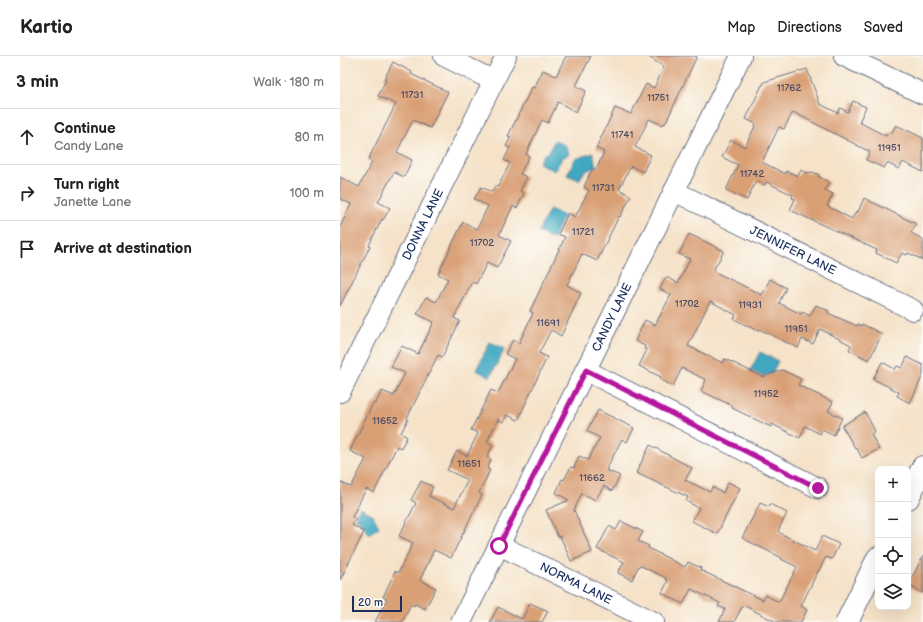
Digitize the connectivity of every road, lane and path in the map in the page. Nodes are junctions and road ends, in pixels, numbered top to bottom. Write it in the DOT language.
graph roads {
  1 [pos="444,56"];
  2 [pos="506,56"];
  3 [pos="741,56"];
  4 [pos="844,56"];
  5 [pos="494,81"];
  6 [pos="923,94"];
  7 [pos="674,192"];
  8 [pos="912,310"];
  9 [pos="586,370"];
  10 [pos="340,392"];
  11 [pos="923,467"];
  12 [pos="818,488"];
  13 [pos="911,492"];
  14 [pos="499,546"];
  15 [pos="875,564"];
  16 [pos="461,622"];
  17 [pos="654,622"];
  18 [pos="846,622"];
  1 -- 5 [label="street"];
  2 -- 5 [label="street, DONNA LANE"];
  3 -- 7 [label="street, CANDY LANE"];
  4 -- 6 [label="street"];
  5 -- 10 [label="street, DONNA LANE"];
  7 -- 8 [label="street, JENNIFER LANE"];
  7 -- 9 [label="street, CANDY LANE"];
  9 -- 12 [label="street"];
  9 -- 14 [label="street, CANDY LANE"];
  11 -- 13 [label="main road"];
  14 -- 16 [label="street, CANDY LANE"];
  14 -- 17 [label="street, NORMA LANE"];
  15 -- 18 [label="main road"];
}
